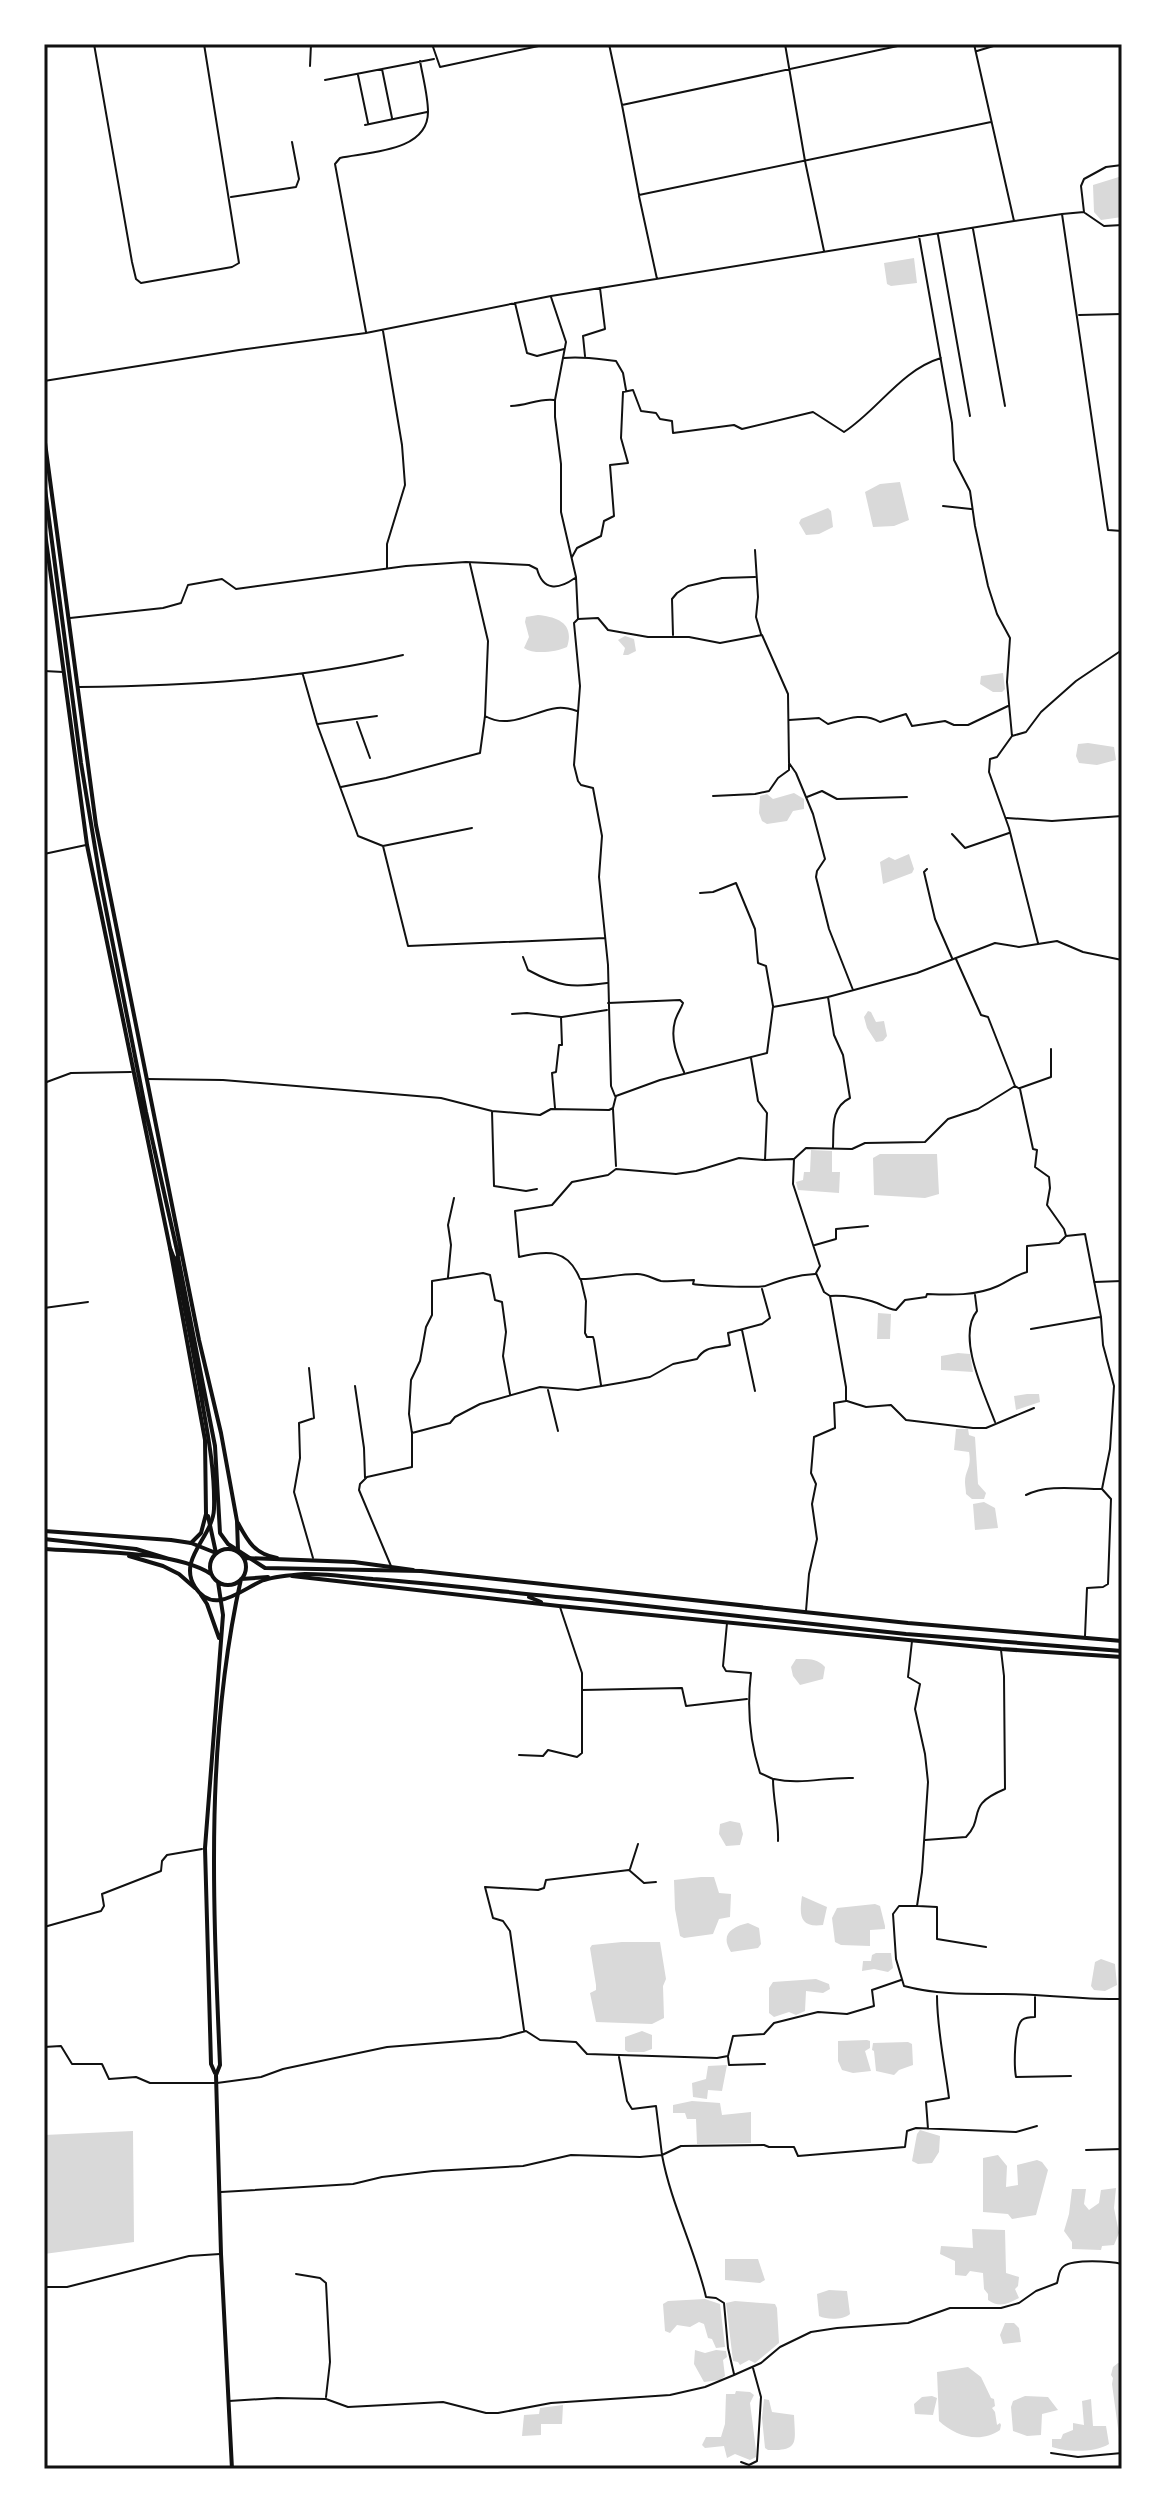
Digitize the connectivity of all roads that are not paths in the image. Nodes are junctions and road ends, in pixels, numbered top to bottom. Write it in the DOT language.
graph roads {
  1 [pos="94,44"];
  2 [pos="204,44"];
  3 [pos="311,44"];
  4 [pos="432,44"];
  5 [pos="548,44"];
  6 [pos="609,44"];
  7 [pos="785,44"];
  8 [pos="907,44"];
  9 [pos="974,44"];
  10 [pos="1000,44"];
  11 [pos="976,51"];
  12 [pos="435,58"];
  13 [pos="420,61"];
  14 [pos="310,66"];
  15 [pos="790,68"];
  16 [pos="382,69"];
  17 [pos="358,74"];
  18 [pos="325,80"];
  19 [pos="622,105"];
  20 [pos="429,111"];
  21 [pos="392,119"];
  22 [pos="992,122"];
  23 [pos="292,142"];
  24 [pos="805,161"];
  25 [pos="1122,165"];
  26 [pos="639,195"];
  27 [pos="230,197"];
  28 [pos="1084,212"];
  29 [pos="1062,214"];
  30 [pos="1014,221"];
  31 [pos="1122,225"];
  32 [pos="973,228"];
  33 [pos="938,233"];
  34 [pos="919,236"];
  35 [pos="824,252"];
  36 [pos="657,279"];
  37 [pos="600,288"];
  38 [pos="551,296"];
  39 [pos="515,302"];
  40 [pos="1122,314"];
  41 [pos="1077,315"];
  42 [pos="383,330"];
  43 [pos="366,333"];
  44 [pos="565,348"];
  45 [pos="585,356"];
  46 [pos="564,358"];
  47 [pos="941,358"];
  48 [pos="44,381"];
  49 [pos="626,392"];
  50 [pos="555,400"];
  51 [pos="511,406"];
  52 [pos="1005,406"];
  53 [pos="970,416"];
  54 [pos="44,435"];
  55 [pos="44,481"];
  56 [pos="943,506"];
  57 [pos="972,509"];
  58 [pos="44,525"];
  59 [pos="1122,531"];
  60 [pos="755,550"];
  61 [pos="572,558"];
  62 [pos="470,563"];
  63 [pos="387,569"];
  64 [pos="576,577"];
  65 [pos="755,577"];
  66 [pos="70,618"];
  67 [pos="578,619"];
  68 [pos="762,635"];
  69 [pos="673,637"];
  70 [pos="1122,650"];
  71 [pos="403,655"];
  72 [pos="44,671"];
  73 [pos="65,672"];
  74 [pos="303,674"];
  75 [pos="78,687"];
  76 [pos="1008,706"];
  77 [pos="578,711"];
  78 [pos="377,716"];
  79 [pos="485,716"];
  80 [pos="356,720"];
  81 [pos="788,720"];
  82 [pos="317,724"];
  83 [pos="1012,736"];
  84 [pos="370,758"];
  85 [pos="789,763"];
  86 [pos="339,787"];
  87 [pos="713,796"];
  88 [pos="806,797"];
  89 [pos="907,797"];
  90 [pos="1122,816"];
  91 [pos="1005,818"];
  92 [pos="472,828"];
  93 [pos="1010,833"];
  94 [pos="952,834"];
  95 [pos="87,845"];
  96 [pos="383,846"];
  97 [pos="44,854"];
  98 [pos="927,869"];
  99 [pos="700,893"];
  100 [pos="1122,930"];
  101 [pos="606,938"];
  102 [pos="1038,944"];
  103 [pos="523,957"];
  104 [pos="954,958"];
  105 [pos="1122,960"];
  106 [pos="608,983"];
  107 [pos="853,990"];
  108 [pos="828,997"];
  109 [pos="608,1003"];
  110 [pos="773,1007"];
  111 [pos="608,1010"];
  112 [pos="512,1014"];
  113 [pos="561,1017"];
  114 [pos="1051,1049"];
  115 [pos="751,1057"];
  116 [pos="133,1072"];
  117 [pos="685,1073"];
  118 [pos="146,1079"];
  119 [pos="44,1083"];
  120 [pos="1015,1086"];
  121 [pos="1020,1089"];
  122 [pos="616,1096"];
  123 [pos="613,1108"];
  124 [pos="555,1109"];
  125 [pos="492,1111"];
  126 [pos="833,1149"];
  127 [pos="794,1159"];
  128 [pos="765,1160"];
  129 [pos="616,1169"];
  130 [pos="537,1189"];
  131 [pos="454,1198"];
  132 [pos="868,1226"];
  133 [pos="1066,1236"];
  134 [pos="814,1246"];
  135 [pos="170,1248"];
  136 [pos="178,1255"];
  137 [pos="176,1263"];
  138 [pos="816,1273"];
  139 [pos="448,1279"];
  140 [pos="580,1279"];
  141 [pos="1122,1281"];
  142 [pos="1093,1282"];
  143 [pos="761,1288"];
  144 [pos="975,1293"];
  145 [pos="830,1296"];
  146 [pos="88,1302"];
  147 [pos="44,1308"];
  148 [pos="1101,1317"];
  149 [pos="741,1329"];
  150 [pos="1031,1329"];
  151 [pos="309,1368"];
  152 [pos="202,1385"];
  153 [pos="601,1385"];
  154 [pos="355,1386"];
  155 [pos="547,1387"];
  156 [pos="755,1391"];
  157 [pos="510,1395"];
  158 [pos="846,1401"];
  159 [pos="1034,1408"];
  160 [pos="995,1423"];
  161 [pos="558,1431"];
  162 [pos="412,1433"];
  163 [pos="366,1479"];
  164 [pos="1102,1489"];
  165 [pos="1026,1495"];
  166 [pos="207,1510"];
  167 [pos="237,1521"];
  168 [pos="44,1531"];
  169 [pos="44,1539"];
  170 [pos="191,1543"];
  171 [pos="44,1549"];
  172 [pos="238,1552"];
  173 [pos="216,1553"];
  174 [pos="126,1554"];
  175 [pos="244,1558"];
  176 [pos="284,1559"];
  177 [pos="313,1560"];
  178 [pos="391,1566"];
  179 [pos="421,1571"];
  180 [pos="211,1574"];
  181 [pos="190,1578"];
  182 [pos="241,1579"];
  183 [pos="218,1582"];
  184 [pos="523,1595"];
  185 [pos="541,1602"];
  186 [pos="559,1606"];
  187 [pos="806,1612"];
  188 [pos="727,1621"];
  189 [pos="1085,1637"];
  190 [pos="220,1641"];
  191 [pos="912,1641"];
  192 [pos="1122,1641"];
  193 [pos="1001,1649"];
  194 [pos="1122,1654"];
  195 [pos="582,1690"];
  196 [pos="748,1699"];
  197 [pos="519,1755"];
  198 [pos="853,1778"];
  199 [pos="773,1779"];
  200 [pos="778,1841"];
  201 [pos="923,1841"];
  202 [pos="638,1844"];
  203 [pos="205,1848"];
  204 [pos="629,1870"];
  205 [pos="656,1882"];
  206 [pos="917,1906"];
  207 [pos="44,1927"];
  208 [pos="986,1947"];
  209 [pos="901,1980"];
  210 [pos="938,1994"];
  211 [pos="1035,1996"];
  212 [pos="1122,1999"];
  213 [pos="524,2031"];
  214 [pos="44,2047"];
  215 [pos="619,2055"];
  216 [pos="728,2056"];
  217 [pos="765,2064"];
  218 [pos="216,2075"];
  219 [pos="1071,2076"];
  220 [pos="217,2083"];
  221 [pos="1037,2126"];
  222 [pos="928,2129"];
  223 [pos="1122,2149"];
  224 [pos="1086,2150"];
  225 [pos="662,2155"];
  226 [pos="220,2192"];
  227 [pos="221,2254"];
  228 [pos="1122,2264"];
  229 [pos="296,2274"];
  230 [pos="44,2287"];
  231 [pos="752,2367"];
  232 [pos="734,2375"];
  233 [pos="326,2399"];
  234 [pos="228,2401"];
  235 [pos="1051,2453"];
  236 [pos="1122,2453"];
  237 [pos="741,2462"];
  238 [pos="232,2469"];
  1 -- 27 [label="street"];
  2 -- 27 [label="street"];
  3 -- 14 [label="street"];
  4 -- 12 [label="street"];
  5 -- 12 [label="street"];
  6 -- 19 [label="street"];
  7 -- 15 [label="street"];
  8 -- 15 [label="street"];
  9 -- 11 [label="street"];
  10 -- 11 [label="street"];
  11 -- 22 [label="street"];
  12 -- 13 [label="street"];
  13 -- 16 [label="street"];
  13 -- 20 [label="street"];
  15 -- 19 [label="street"];
  15 -- 24 [label="street"];
  16 -- 17 [label="street"];
  16 -- 21 [label="street"];
  17 -- 18 [label="street"];
  17 -- 21 [label="street"];
  19 -- 26 [label="street"];
  20 -- 21 [label="street"];
  20 -- 43 [label="street"];
  22 -- 24 [label="street"];
  22 -- 30 [label="street"];
  23 -- 27 [label="street"];
  24 -- 26 [label="street"];
  24 -- 35 [label="street"];
  25 -- 28 [label="street"];
  26 -- 36 [label="street"];
  28 -- 29 [label="street"];
  28 -- 31 [label="street"];
  29 -- 30 [label="street"];
  29 -- 41 [label="street"];
  30 -- 32 [label="street"];
  32 -- 33 [label="street"];
  32 -- 52 [label="street"];
  33 -- 34 [label="street"];
  33 -- 53 [label="street"];
  34 -- 35 [label="street"];
  34 -- 47 [label="street"];
  35 -- 36 [label="street"];
  36 -- 37 [label="street"];
  37 -- 38 [label="street"];
  37 -- 45 [label="street"];
  38 -- 39 [label="street"];
  38 -- 44 [label="street"];
  39 -- 42 [label="street"];
  39 -- 44 [label="street"];
  40 -- 41 [label="street"];
  41 -- 59 [label="street"];
  42 -- 43 [label="street"];
  42 -- 63 [label="street"];
  43 -- 48 [label="street"];
  44 -- 46 [label="street"];
  45 -- 46 [label="street"];
  45 -- 49 [label="street"];
  46 -- 50 [label="street"];
  47 -- 49 [label="street"];
  47 -- 57 [label="street"];
  49 -- 61 [label="street"];
  50 -- 51 [label="street"];
  50 -- 61 [label="street"];
  54 -- 66 [label="main road"];
  55 -- 136 [label="main road"];
  56 -- 57 [label="street"];
  57 -- 76 [label="street"];
  58 -- 73 [label="main road"];
  60 -- 65 [label="street"];
  61 -- 64 [label="street"];
  62 -- 63 [label="street"];
  62 -- 64 [label="street"];
  62 -- 79 [label="street"];
  63 -- 66 [label="street"];
  64 -- 67 [label="street"];
  65 -- 68 [label="street"];
  65 -- 69 [label="street"];
  66 -- 75 [label="main road"];
  67 -- 69 [label="street"];
  67 -- 77 [label="street"];
  68 -- 69 [label="street"];
  68 -- 81 [label="street"];
  70 -- 83 [label="street"];
  71 -- 74 [label="street"];
  72 -- 73 [label="street"];
  73 -- 95 [label="main road"];
  74 -- 75 [label="street"];
  74 -- 82 [label="street"];
  75 -- 118 [label="main road"];
  76 -- 81 [label="street"];
  76 -- 83 [label="street"];
  77 -- 79 [label="street"];
  77 -- 101 [label="street"];
  78 -- 80 [label="street"];
  79 -- 86 [label="street"];
  80 -- 82 [label="street"];
  80 -- 84 [label="street"];
  81 -- 85 [label="street"];
  82 -- 86 [label="street"];
  83 -- 91 [label="street"];
  85 -- 87 [label="street"];
  85 -- 88 [label="street"];
  86 -- 96 [label="street"];
  88 -- 89 [label="street"];
  88 -- 107 [label="street"];
  90 -- 91 [label="street"];
  91 -- 93 [label="street"];
  92 -- 96 [label="street"];
  93 -- 94 [label="street"];
  93 -- 102 [label="street"];
  95 -- 97 [label="street"];
  95 -- 116 [label="main road"];
  96 -- 101 [label="street"];
  98 -- 104 [label="street"];
  99 -- 110 [label="street"];
  100 -- 105 [label="street"];
  101 -- 106 [label="street"];
  102 -- 104 [label="street"];
  102 -- 105 [label="street"];
  103 -- 106 [label="street"];
  104 -- 107 [label="street"];
  104 -- 120 [label="street"];
  106 -- 109 [label="street"];
  107 -- 108 [label="street"];
  108 -- 110 [label="street"];
  108 -- 126 [label="street"];
  109 -- 111 [label="street"];
  109 -- 117 [label="street"];
  110 -- 115 [label="street"];
  111 -- 113 [label="street"];
  111 -- 122 [label="street"];
  112 -- 113 [label="street"];
  113 -- 124 [label="street"];
  114 -- 121 [label="street"];
  115 -- 117 [label="street"];
  115 -- 128 [label="street"];
  116 -- 119 [label="street"];
  116 -- 135 [label="main road"];
  117 -- 122 [label="street"];
  118 -- 125 [label="street"];
  118 -- 167 [label="main road"];
  120 -- 121 [label="street"];
  120 -- 126 [label="street"];
  121 -- 133 [label="street"];
  122 -- 123 [label="street"];
  123 -- 124 [label="street"];
  123 -- 129 [label="street"];
  124 -- 125 [label="street"];
  125 -- 130 [label="street"];
  126 -- 127 [label="street"];
  127 -- 128 [label="street"];
  127 -- 134 [label="street"];
  128 -- 129 [label="street"];
  129 -- 140 [label="street"];
  131 -- 139 [label="street"];
  132 -- 134 [label="street"];
  133 -- 142 [label="street"];
  133 -- 144 [label="street"];
  134 -- 138 [label="street"];
  135 -- 137 [label="main road"];
  135 -- 166 [label="main road"];
  136 -- 137 [label="main road"];
  136 -- 152 [label="main road"];
  137 -- 152 [label="main road"];
  138 -- 143 [label="street"];
  138 -- 145 [label="street"];
  139 -- 157 [label="street"];
  139 -- 162 [label="street"];
  140 -- 143 [label="street"];
  140 -- 153 [label="street"];
  141 -- 142 [label="street"];
  142 -- 148 [label="street"];
  143 -- 149 [label="street"];
  144 -- 145 [label="street"];
  144 -- 160 [label="street"];
  145 -- 158 [label="street"];
  146 -- 147 [label="street"];
  148 -- 150 [label="street"];
  148 -- 164 [label="street"];
  149 -- 153 [label="street"];
  149 -- 156 [label="street"];
  151 -- 177 [label="street"];
  152 -- 179 [label="main road"];
  152 -- 181 [label="main road"];
  153 -- 155 [label="street"];
  154 -- 163 [label="street"];
  155 -- 157 [label="street"];
  155 -- 161 [label="street"];
  157 -- 162 [label="street"];
  158 -- 160 [label="street"];
  158 -- 187 [label="street"];
  159 -- 160 [label="street"];
  162 -- 163 [label="street"];
  163 -- 178 [label="street"];
  164 -- 165 [label="street"];
  164 -- 189 [label="street"];
  166 -- 170 [label="main road"];
  166 -- 173 [label="main road"];
  167 -- 172 [label="main road"];
  167 -- 176 [label="main road"];
  168 -- 170 [label="main road"];
  169 -- 181 [label="main road"];
  170 -- 173 [label="main road"];
  171 -- 174 [label="main road"];
  172 -- 173 [label="main road"];
  172 -- 175 [label="main road"];
  173 -- 180 [label="main road"];
  174 -- 180 [label="main road"];
  174 -- 190 [label="main road"];
  175 -- 176 [label="main road"];
  175 -- 182 [label="main road"];
  176 -- 177 [label="main road"];
  177 -- 178 [label="main road"];
  178 -- 179 [label="main road"];
  179 -- 187 [label="main road"];
  180 -- 183 [label="main road"];
  181 -- 184 [label="main road"];
  182 -- 183 [label="main road"];
  182 -- 185 [label="main road"];
  182 -- 218 [label="main road"];
  183 -- 190 [label="main road"];
  184 -- 185 [label="main road"];
  184 -- 194 [label="main road"];
  185 -- 186 [label="main road"];
  186 -- 188 [label="main road"];
  186 -- 195 [label="street"];
  187 -- 189 [label="main road"];
  188 -- 191 [label="main road"];
  188 -- 196 [label="street"];
  189 -- 192 [label="main road"];
  190 -- 203 [label="main road"];
  191 -- 193 [label="main road"];
  191 -- 201 [label="street"];
  193 -- 194 [label="main road"];
  193 -- 201 [label="street"];
  195 -- 196 [label="street"];
  195 -- 197 [label="street"];
  196 -- 199 [label="street"];
  198 -- 199 [label="street"];
  199 -- 200 [label="street"];
  201 -- 206 [label="street"];
  202 -- 204 [label="street"];
  203 -- 207 [label="street"];
  203 -- 218 [label="main road"];
  204 -- 205 [label="street"];
  204 -- 213 [label="street"];
  206 -- 208 [label="street"];
  206 -- 209 [label="street"];
  209 -- 210 [label="street"];
  209 -- 216 [label="street"];
  210 -- 211 [label="street"];
  210 -- 222 [label="street"];
  211 -- 212 [label="street"];
  211 -- 219 [label="street"];
  213 -- 215 [label="street"];
  213 -- 220 [label="street"];
  214 -- 220 [label="street"];
  215 -- 216 [label="street"];
  215 -- 225 [label="street"];
  216 -- 217 [label="street"];
  218 -- 220 [label="main road"];
  220 -- 226 [label="main road"];
  221 -- 222 [label="street"];
  222 -- 225 [label="street"];
  223 -- 224 [label="street"];
  225 -- 226 [label="street"];
  225 -- 232 [label="street"];
  226 -- 227 [label="main road"];
  227 -- 230 [label="street"];
  227 -- 234 [label="main road"];
  228 -- 231 [label="street"];
  229 -- 233 [label="street"];
  231 -- 232 [label="street"];
  231 -- 237 [label="street"];
  232 -- 233 [label="street"];
  233 -- 234 [label="street"];
  234 -- 238 [label="main road"];
  235 -- 236 [label="street"];
}
